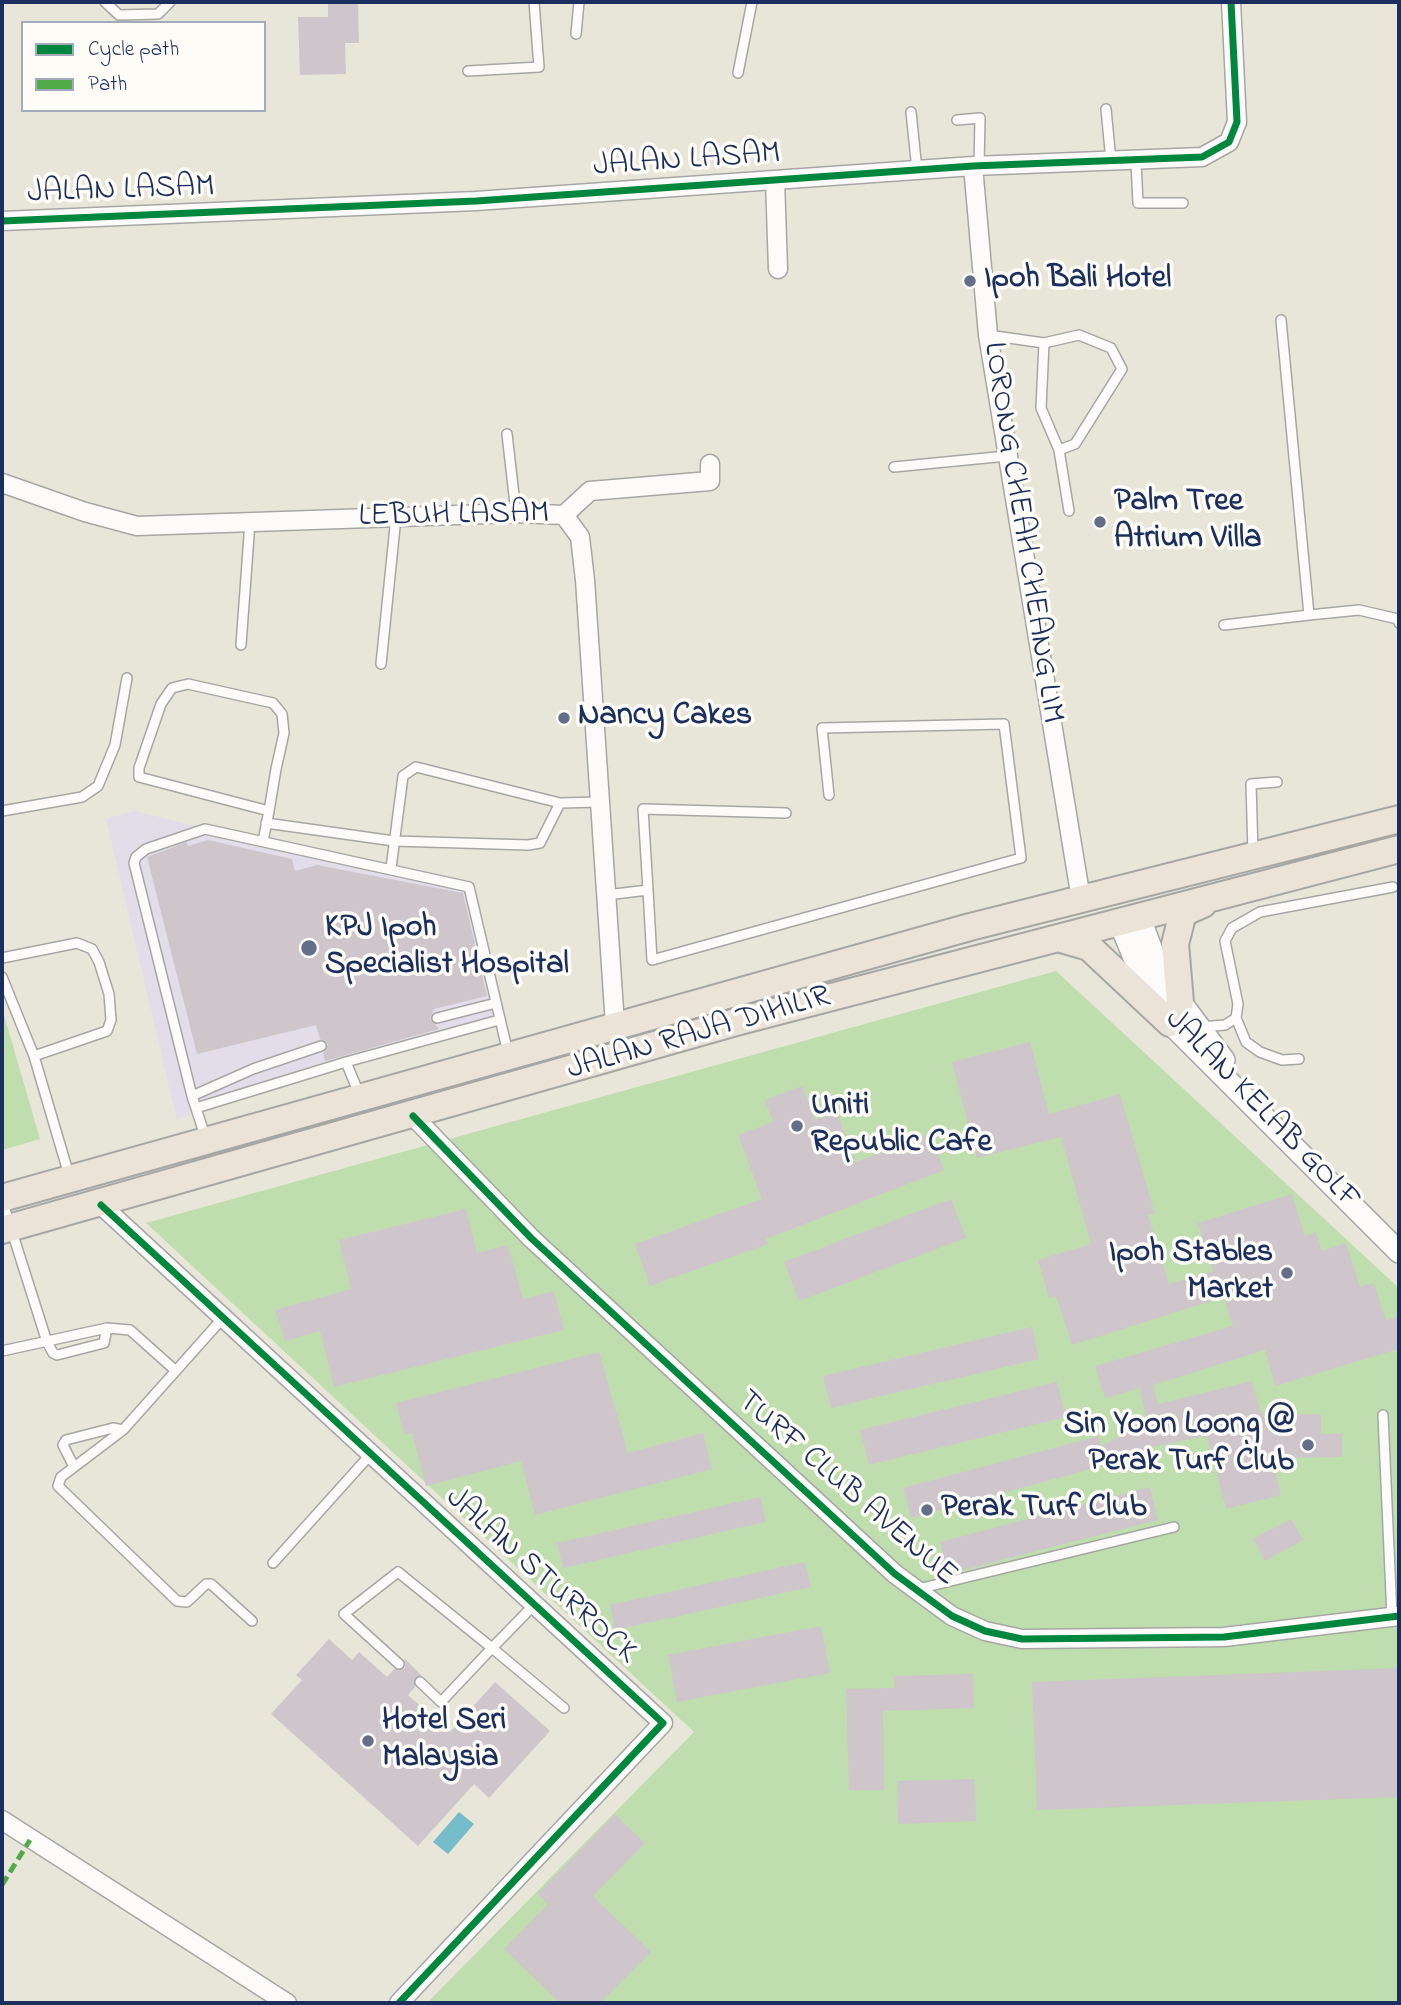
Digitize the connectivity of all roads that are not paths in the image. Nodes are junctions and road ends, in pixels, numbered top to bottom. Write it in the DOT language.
graph roads {
  1 [pos="105,2"];
  2 [pos="170,2"];
  3 [pos="534,2"];
  4 [pos="579,2"];
  5 [pos="752,2"];
  6 [pos="1231,2"];
  7 [pos="576,34"];
  8 [pos="468,71"];
  9 [pos="738,73"];
  10 [pos="1106,109"];
  11 [pos="911,113"];
  12 [pos="957,120"];
  13 [pos="1111,162"];
  14 [pos="1136,162"];
  15 [pos="976,166"];
  16 [pos="917,170"];
  17 [pos="775,180"];
  18 [pos="1183,203"];
  19 [pos="2,221"];
  20 [pos="778,269"];
  21 [pos="1281,320"];
  22 [pos="988,335"];
  23 [pos="1044,343"];
  24 [pos="507,434"];
  25 [pos="1059,450"];
  26 [pos="1006,456"];
  27 [pos="710,464"];
  28 [pos="894,467"];
  29 [pos="2,483"];
  30 [pos="1069,511"];
  31 [pos="516,513"];
  32 [pos="564,515"];
  33 [pos="396,517"];
  34 [pos="250,522"];
  35 [pos="1310,615"];
  36 [pos="1399,623"];
  37 [pos="1224,625"];
  38 [pos="241,645"];
  39 [pos="381,664"];
  40 [pos="127,678"];
  41 [pos="1277,782"];
  42 [pos="830,795"];
  43 [pos="600,802"];
  44 [pos="560,803"];
  45 [pos="2,811"];
  46 [pos="269,811"];
  47 [pos="786,813"];
  48 [pos="1399,819"];
  49 [pos="266,823"];
  50 [pos="262,841"];
  51 [pos="394,841"];
  52 [pos="1399,849"];
  53 [pos="1242,857"];
  54 [pos="391,868"];
  55 [pos="1393,887"];
  56 [pos="648,890"];
  57 [pos="607,895"];
  58 [pos="1217,897"];
  59 [pos="1082,899"];
  60 [pos="1129,915"];
  61 [pos="970,927"];
  62 [pos="1058,938"];
  63 [pos="2,958"];
  64 [pos="2,977"];
  65 [pos="496,1003"];
  66 [pos="437,1018"];
  67 [pos="1236,1018"];
  68 [pos="499,1020"];
  69 [pos="1182,1021"];
  70 [pos="615,1025"];
  71 [pos="321,1046"];
  72 [pos="508,1054"];
  73 [pos="34,1056"];
  74 [pos="1299,1059"];
  75 [pos="346,1062"];
  76 [pos="192,1096"];
  77 [pos="361,1099"];
  78 [pos="196,1108"];
  79 [pos="413,1116"];
  80 [pos="354,1132"];
  81 [pos="207,1141"];
  82 [pos="71,1180"];
  83 [pos="2,1198"];
  84 [pos="101,1205"];
  85 [pos="6,1229"];
  86 [pos="1399,1235"];
  87 [pos="1399,1252"];
  88 [pos="222,1319"];
  89 [pos="107,1328"];
  90 [pos="47,1342"];
  91 [pos="2,1351"];
  92 [pos="176,1371"];
  93 [pos="1383,1415"];
  94 [pos="123,1430"];
  95 [pos="370,1455"];
  96 [pos="74,1467"];
  97 [pos="1174,1527"];
  98 [pos="273,1563"];
  99 [pos="917,1590"];
  100 [pos="534,1605"];
  101 [pos="1396,1616"];
  102 [pos="252,1621"];
  103 [pos="492,1648"];
  104 [pos="399,1664"];
  105 [pos="420,1682"];
  106 [pos="564,1708"];
  107 [pos="2,1820"];
  108 [pos="287,2003"];
  109 [pos="399,2003"];
  1 -- 2 [label="lane"];
  3 -- 8 [label="lane"];
  4 -- 7 [label="lane"];
  5 -- 9 [label="lane"];
  6 -- 14 [label="street, JALAN LASAM"];
  10 -- 13 [label="lane"];
  11 -- 16 [label="lane"];
  12 -- 15 [label="lane"];
  13 -- 14 [label="street, JALAN LASAM"];
  13 -- 15 [label="street, JALAN LASAM"];
  14 -- 18 [label="lane"];
  15 -- 16 [label="street, JALAN LASAM"];
  15 -- 22 [label="street, LORONG CHEAH CHEANG LIM"];
  16 -- 17 [label="street, JALAN LASAM"];
  17 -- 19 [label="street, JALAN LASAM"];
  17 -- 20 [label="street"];
  21 -- 35 [label="lane"];
  22 -- 23 [label="lane"];
  22 -- 26 [label="street, LORONG CHEAH CHEANG LIM"];
  23 -- 25 [label="lane"];
  23 -- 25 [label="lane"];
  24 -- 31 [label="lane"];
  25 -- 30 [label="lane"];
  26 -- 28 [label="lane"];
  26 -- 59 [label="street, LORONG CHEAH CHEANG LIM"];
  27 -- 32 [label="street"];
  29 -- 34 [label="street, LEBUH LASAM"];
  31 -- 32 [label="street, LEBUH LASAM"];
  31 -- 33 [label="street, LEBUH LASAM"];
  32 -- 43 [label="street, LEBUH LASAM"];
  33 -- 34 [label="street, LEBUH LASAM"];
  33 -- 39 [label="lane"];
  34 -- 38 [label="lane"];
  35 -- 36 [label="lane"];
  35 -- 37 [label="lane"];
  40 -- 45 [label="lane"];
  41 -- 53 [label="lane"];
  42 -- 56 [label="lane"];
  43 -- 44 [label="lane"];
  43 -- 57 [label="street, LEBUH LASAM"];
  44 -- 51 [label="lane"];
  44 -- 51 [label="lane"];
  46 -- 46 [label="lane"];
  46 -- 49 [label="lane"];
  47 -- 56 [label="lane"];
  48 -- 53 [label="main road, JALAN RAJA DIHILIR"];
  49 -- 50 [label="lane"];
  49 -- 51 [label="lane"];
  50 -- 54 [label="lane"];
  50 -- 76 [label="lane"];
  51 -- 54 [label="lane"];
  52 -- 58 [label="main road, JALAN RAJA DIHILIR"];
  53 -- 59 [label="main road, JALAN RAJA DIHILIR"];
  53 -- 60 [label="main road"];
  54 -- 65 [label="lane"];
  55 -- 67 [label="lane"];
  56 -- 57 [label="lane"];
  57 -- 70 [label="street, LEBUH LASAM"];
  58 -- 60 [label="main road, JALAN RAJA DIHILIR"];
  58 -- 69 [label="main road"];
  59 -- 61 [label="main road, JALAN RAJA DIHILIR"];
  60 -- 61 [label="main road"];
  60 -- 62 [label="main road, JALAN RAJA DIHILIR"];
  60 -- 69 [label="street"];
  61 -- 70 [label="main road, JALAN RAJA DIHILIR"];
  62 -- 69 [label="main road"];
  62 -- 79 [label="main road, JALAN RAJA DIHILIR"];
  63 -- 73 [label="lane"];
  64 -- 73 [label="lane"];
  65 -- 66 [label="lane"];
  65 -- 68 [label="lane"];
  67 -- 69 [label="lane"];
  67 -- 74 [label="lane"];
  68 -- 72 [label="lane"];
  68 -- 75 [label="lane"];
  69 -- 86 [label="street, JALAN KELAB GOLF"];
  69 -- 87 [label="street, JALAN KELAB GOLF"];
  70 -- 72 [label="main road, JALAN RAJA DIHILIR"];
  71 -- 76 [label="lane"];
  72 -- 77 [label="main road, JALAN RAJA DIHILIR"];
  73 -- 82 [label="lane"];
  75 -- 77 [label="lane"];
  75 -- 78 [label="lane"];
  76 -- 78 [label="lane"];
  77 -- 81 [label="main road, JALAN RAJA DIHILIR"];
  78 -- 81 [label="lane"];
  79 -- 80 [label="main road, JALAN RAJA DIHILIR"];
  79 -- 99 [label="street, TURF CLUB AVENUE"];
  80 -- 81 [label="main road"];
  80 -- 84 [label="main road, JALAN RAJA DIHILIR"];
  81 -- 82 [label="main road, JALAN RAJA DIHILIR"];
  82 -- 83 [label="main road, JALAN RAJA DIHILIR"];
  83 -- 85 [label="lane"];
  84 -- 85 [label="main road, JALAN RAJA DIHILIR"];
  84 -- 88 [label="street, JALAN STURROCK"];
  85 -- 90 [label="lane"];
  88 -- 92 [label="lane"];
  88 -- 95 [label="street, JALAN STURROCK"];
  89 -- 90 [label="lane"];
  89 -- 90 [label="lane"];
  89 -- 92 [label="lane"];
  90 -- 91 [label="lane"];
  92 -- 94 [label="lane"];
  93 -- 101 [label="lane"];
  94 -- 96 [label="lane"];
  94 -- 96 [label="lane"];
  95 -- 98 [label="lane"];
  95 -- 100 [label="street, JALAN STURROCK"];
  96 -- 102 [label="lane"];
  97 -- 99 [label="lane"];
  99 -- 101 [label="street, TURF CLUB AVENUE"];
  100 -- 103 [label="lane"];
  100 -- 109 [label="street, JALAN STURROCK"];
  103 -- 104 [label="lane"];
  103 -- 105 [label="lane"];
  103 -- 106 [label="lane"];
  107 -- 108 [label="street"];
}
